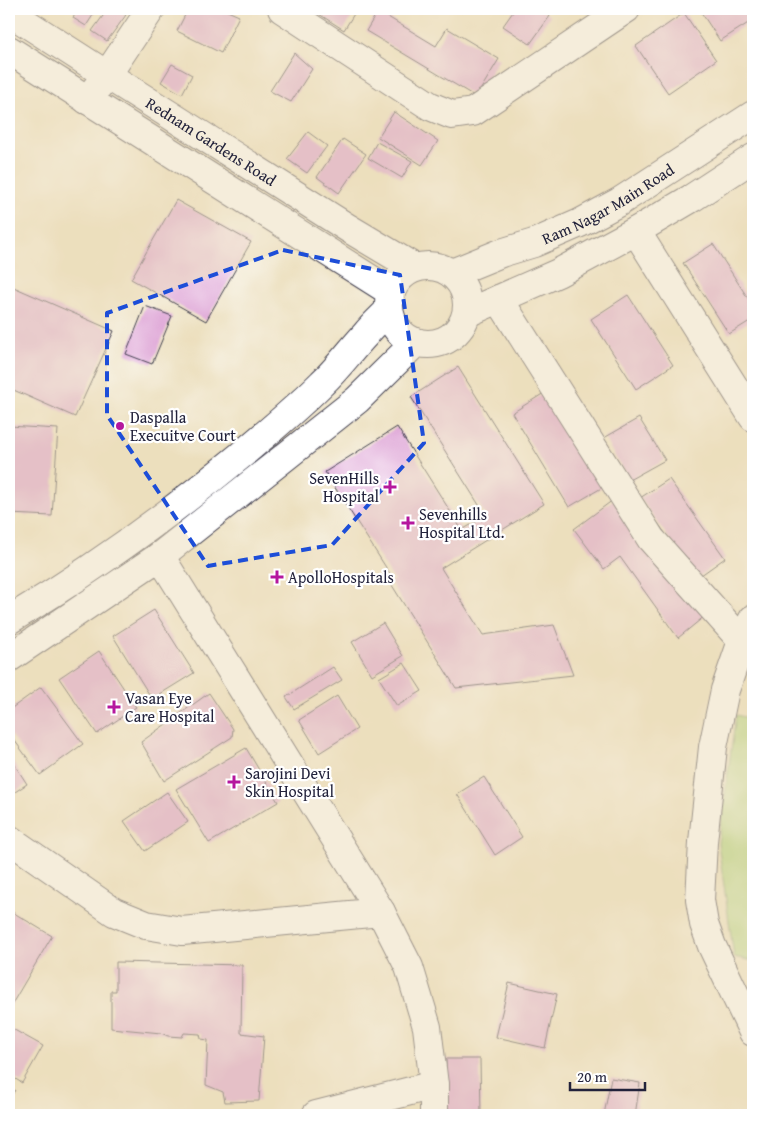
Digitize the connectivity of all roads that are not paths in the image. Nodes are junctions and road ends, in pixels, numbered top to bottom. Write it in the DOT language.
graph roads {
  1 [pos="151,9"];
  2 [pos="282,9"];
  3 [pos="626,9"];
  4 [pos="9,12"];
  5 [pos="9,50"];
  6 [pos="107,75"];
  7 [pos="87,100"];
  8 [pos="753,115"];
  9 [pos="753,158"];
  10 [pos="636,231"];
  11 [pos="414,268"];
  12 [pos="452,273"];
  13 [pos="499,298"];
  14 [pos="390,301"];
  15 [pos="468,312"];
  16 [pos="416,342"];
  17 [pos="753,417"];
  18 [pos="160,556"];
  19 [pos="9,620"];
  20 [pos="748,630"];
  21 [pos="9,658"];
  22 [pos="9,840"];
  23 [pos="381,912"];
  24 [pos="753,1032"];
  25 [pos="434,1085"];
  26 [pos="316,1115"];
  27 [pos="434,1115"];
  1 -- 6 [label="main road"];
  2 -- 3 [label="main road"];
  4 -- 6 [label="main road, Rednam Gardens Road"];
  5 -- 7 [label="main road, Rednam Gardens Road"];
  6 -- 7 [label="main road"];
  6 -- 11 [label="main road, Rednam Gardens Road"];
  7 -- 14 [label="main road, Rednam Gardens Road"];
  8 -- 12 [label="main road, Ram Nagar Main Road"];
  9 -- 10 [label="main road"];
  10 -- 13 [label="main road"];
  10 -- 17 [label="main road"];
  11 -- 12 [label="main road"];
  11 -- 14 [label="main road"];
  12 -- 15 [label="main road"];
  13 -- 15 [label="main road"];
  13 -- 20 [label="main road"];
  14 -- 16 [label="main road"];
  14 -- 19 [label="main road"];
  15 -- 16 [label="main road"];
  16 -- 18 [label="main road"];
  18 -- 21 [label="main road"];
  18 -- 23 [label="main road"];
  20 -- 24 [label="main road"];
  22 -- 23 [label="main road"];
  23 -- 25 [label="main road"];
  25 -- 26 [label="main road"];
  25 -- 27 [label="main road"];
}
